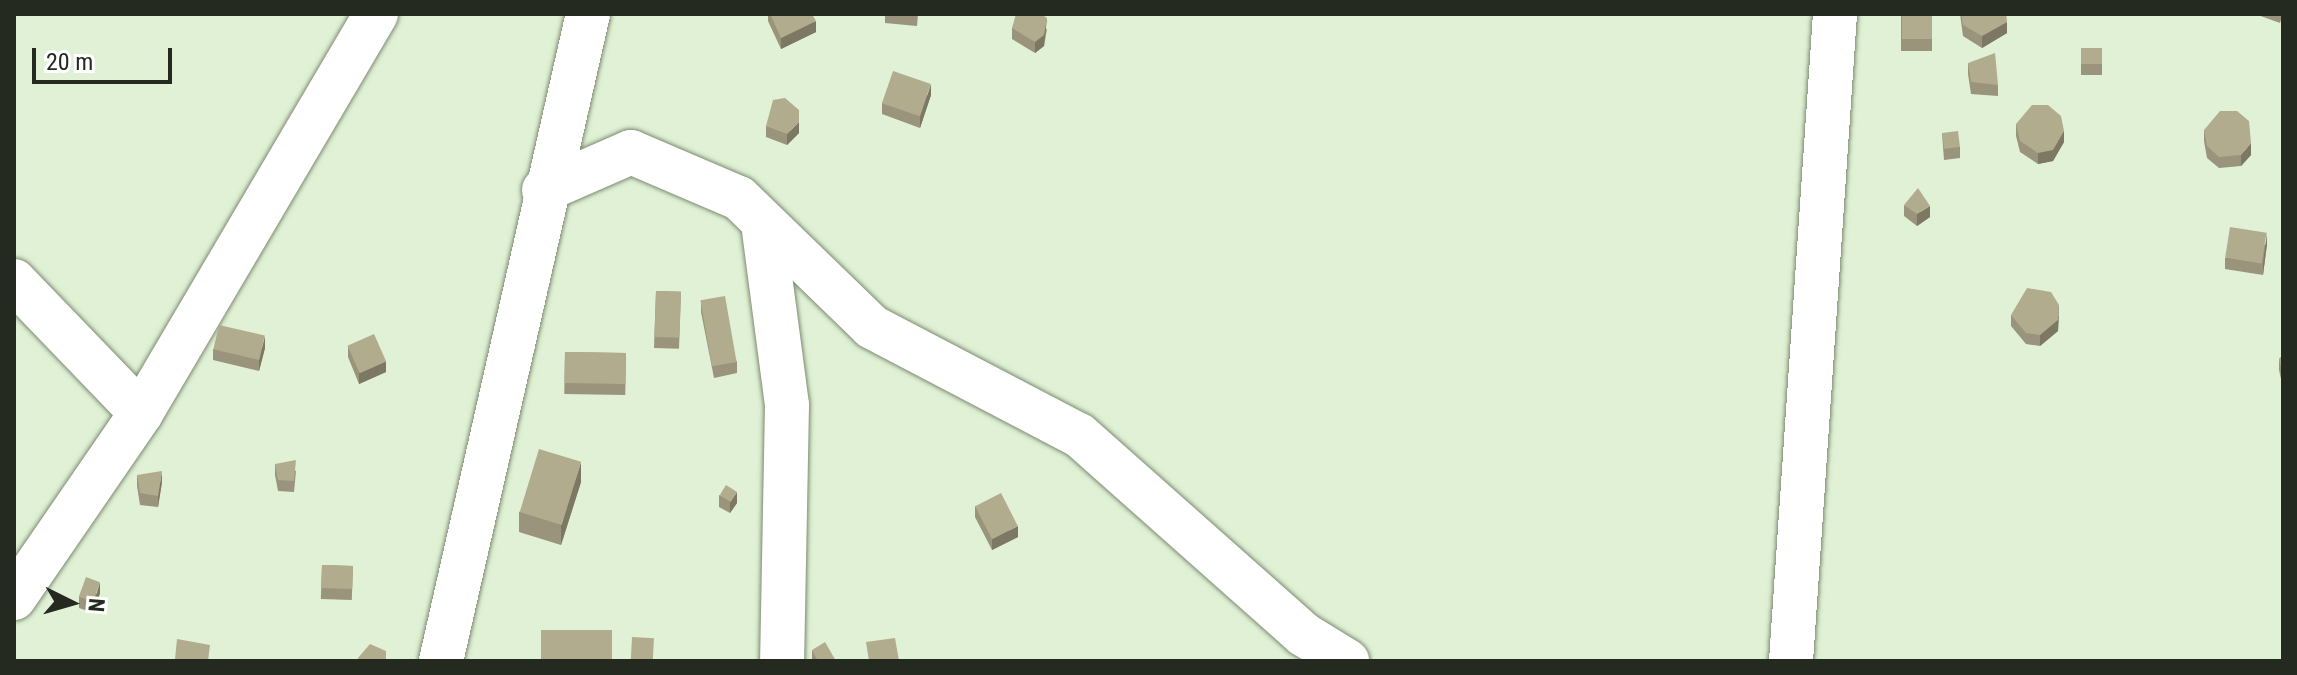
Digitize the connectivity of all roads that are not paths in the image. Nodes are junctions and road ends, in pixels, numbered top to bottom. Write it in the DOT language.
graph roads {
  1 [pos="376,14"];
  2 [pos="588,14"];
  3 [pos="1835,14"];
  4 [pos="544,190"];
  5 [pos="763,223"];
  6 [pos="14,281"];
  7 [pos="141,413"];
  8 [pos="14,598"];
  9 [pos="441,661"];
  10 [pos="782,661"];
  11 [pos="1347,661"];
  12 [pos="1791,661"];
  1 -- 7 [label="street"];
  2 -- 4 [label="street"];
  3 -- 12 [label="street"];
  4 -- 5 [label="street"];
  4 -- 9 [label="street"];
  5 -- 10 [label="street"];
  5 -- 11 [label="street"];
  6 -- 7 [label="street"];
  7 -- 8 [label="street"];
}
